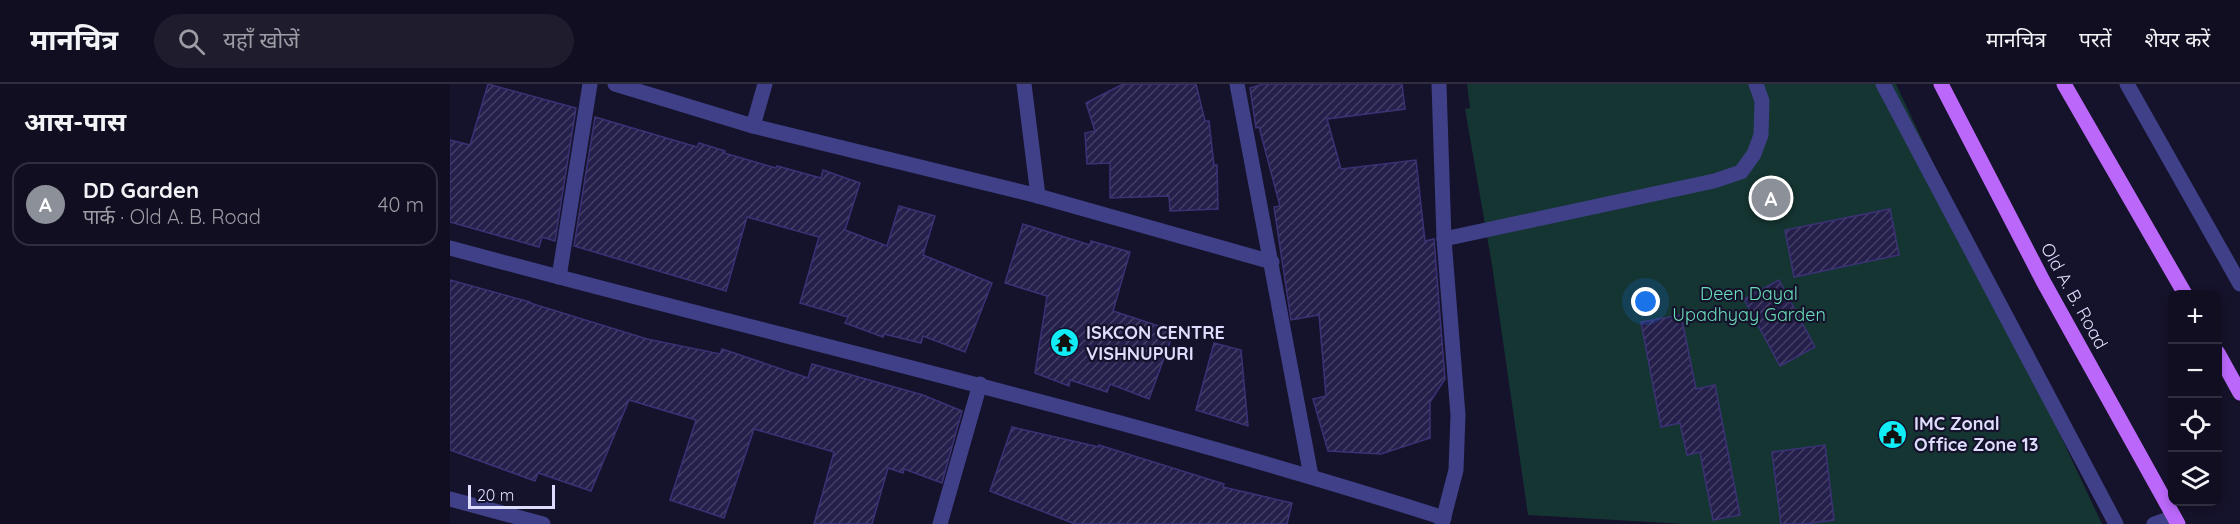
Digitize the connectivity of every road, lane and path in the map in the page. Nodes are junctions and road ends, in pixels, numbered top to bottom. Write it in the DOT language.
graph roads {
  1 [pos="590,84"];
  2 [pos="615,84"];
  3 [pos="765,84"];
  4 [pos="1024,84"];
  5 [pos="1237,84"];
  6 [pos="1438,84"];
  7 [pos="1756,84"];
  8 [pos="1883,84"];
  9 [pos="1941,84"];
  10 [pos="2064,84"];
  11 [pos="2127,84"];
  12 [pos="753,126"];
  13 [pos="1038,196"];
  14 [pos="1444,239"];
  15 [pos="450,248"];
  16 [pos="1272,262"];
  17 [pos="559,277"];
  18 [pos="2240,284"];
  19 [pos="2183,290"];
  20 [pos="2222,362"];
  21 [pos="981,384"];
  22 [pos="2240,393"];
  23 [pos="1311,476"];
  24 [pos="450,499"];
  25 [pos="486,517"];
  26 [pos="2176,520"];
  27 [pos="1443,521"];
  28 [pos="543,524"];
  29 [pos="940,524"];
  30 [pos="2116,524"];
  31 [pos="2154,524"];
  1 -- 17 [label="street"];
  2 -- 12 [label="street"];
  3 -- 12 [label="street"];
  4 -- 13 [label="street"];
  5 -- 16 [label="street"];
  6 -- 14 [label="street"];
  7 -- 14 [label="street"];
  8 -- 30 [label="street"];
  9 -- 26 [label="main road, Old A. B. Road"];
  10 -- 19 [label="main road"];
  11 -- 18 [label="street"];
  12 -- 13 [label="street"];
  13 -- 16 [label="street"];
  14 -- 27 [label="street"];
  15 -- 17 [label="street"];
  16 -- 23 [label="street"];
  17 -- 21 [label="street"];
  20 -- 22 [label="main road"];
  21 -- 23 [label="street"];
  21 -- 29 [label="street"];
  23 -- 27 [label="street"];
  24 -- 25 [label="street"];
  25 -- 28 [label="street"];
  26 -- 31 [label="street"];
}
